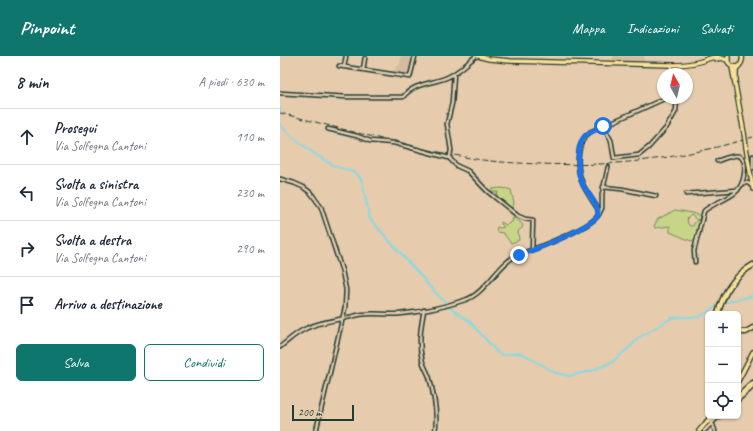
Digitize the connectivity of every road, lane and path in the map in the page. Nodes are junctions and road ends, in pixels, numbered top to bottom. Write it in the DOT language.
graph roads {
  1 [pos="346,56"];
  2 [pos="415,56"];
  3 [pos="477,56"];
  4 [pos="718,56"];
  5 [pos="743,57"];
  6 [pos="365,58"];
  7 [pos="728,58"];
  8 [pos="705,60"];
  9 [pos="672,65"];
  10 [pos="339,66"];
  11 [pos="739,66"];
  12 [pos="344,67"];
  13 [pos="732,67"];
  14 [pos="671,68"];
  15 [pos="363,70"];
  16 [pos="454,74"];
  17 [pos="736,88"];
  18 [pos="280,93"];
  19 [pos="657,102"];
  20 [pos="677,104"];
  21 [pos="603,126"];
  22 [pos="328,129"];
  23 [pos="753,156"];
  24 [pos="449,157"];
  25 [pos="717,161"];
  26 [pos="608,167"];
  27 [pos="753,168"];
  28 [pos="280,179"];
  29 [pos="751,181"];
  30 [pos="742,183"];
  31 [pos="603,187"];
  32 [pos="753,188"];
  33 [pos="738,189"];
  34 [pos="686,194"];
  35 [pos="656,196"];
  36 [pos="602,206"];
  37 [pos="597,207"];
  38 [pos="598,216"];
  39 [pos="532,250"];
  40 [pos="695,262"];
  41 [pos="753,265"];
  42 [pos="424,310"];
  43 [pos="720,311"];
  44 [pos="342,319"];
  45 [pos="753,328"];
  46 [pos="741,332"];
  47 [pos="280,347"];
  48 [pos="753,352"];
  49 [pos="752,357"];
  50 [pos="741,376"];
  51 [pos="753,383"];
  52 [pos="753,387"];
  53 [pos="741,393"];
  54 [pos="741,397"];
  55 [pos="710,419"];
  56 [pos="712,419"];
  57 [pos="716,419"];
  58 [pos="707,422"];
  59 [pos="712,422"];
  60 [pos="316,431"];
  61 [pos="435,431"];
  62 [pos="699,431"];
  63 [pos="704,431"];
  64 [pos="715,431"];
  1 -- 12 [label="street"];
  2 -- 15 [label="street"];
  3 -- 9 [label="main road"];
  3 -- 16 [label="street"];
  4 -- 8 [label="main road"];
  5 -- 11 [label="main road"];
  6 -- 15 [label="street"];
  7 -- 8 [label="main road"];
  7 -- 13 [label="main road"];
  8 -- 9 [label="main road"];
  9 -- 14 [label="street"];
  10 -- 12 [label="street"];
  11 -- 13 [label="main road"];
  11 -- 17 [label="main road"];
  12 -- 15 [label="street"];
  13 -- 17 [label="main road"];
  16 -- 18 [label="street"];
  16 -- 24 [label="street, bridge"];
  17 -- 29 [label="main road, bridge"];
  19 -- 21 [label="street"];
  20 -- 21 [label="street"];
  21 -- 37 [label="street"];
  22 -- 24 [label="street"];
  23 -- 27 [label="street"];
  24 -- 39 [label="street"];
  25 -- 30 [label="street"];
  26 -- 31 [label="street"];
  28 -- 44 [label="street"];
  29 -- 30 [label="street"];
  29 -- 32 [label="main road"];
  30 -- 33 [label="street"];
  31 -- 35 [label="street"];
  31 -- 36 [label="street"];
  33 -- 34 [label="street"];
  33 -- 40 [label="street"];
  36 -- 37 [label="street"];
  36 -- 38 [label="street"];
  37 -- 38 [label="street"];
  38 -- 39 [label="street"];
  39 -- 42 [label="street"];
  41 -- 43 [label="highway"];
  42 -- 44 [label="street"];
  42 -- 61 [label="street"];
  44 -- 47 [label="street"];
  44 -- 60 [label="street"];
  45 -- 46 [label="highway"];
  48 -- 49 [label="main road"];
  49 -- 50 [label="main road"];
  51 -- 53 [label="highway"];
  52 -- 54 [label="street"];
  55 -- 58 [label="main road"];
  56 -- 58 [label="highway"];
  57 -- 59 [label="street"];
  58 -- 62 [label="main road"];
  59 -- 63 [label="street"];
  59 -- 64 [label="street"];
}
